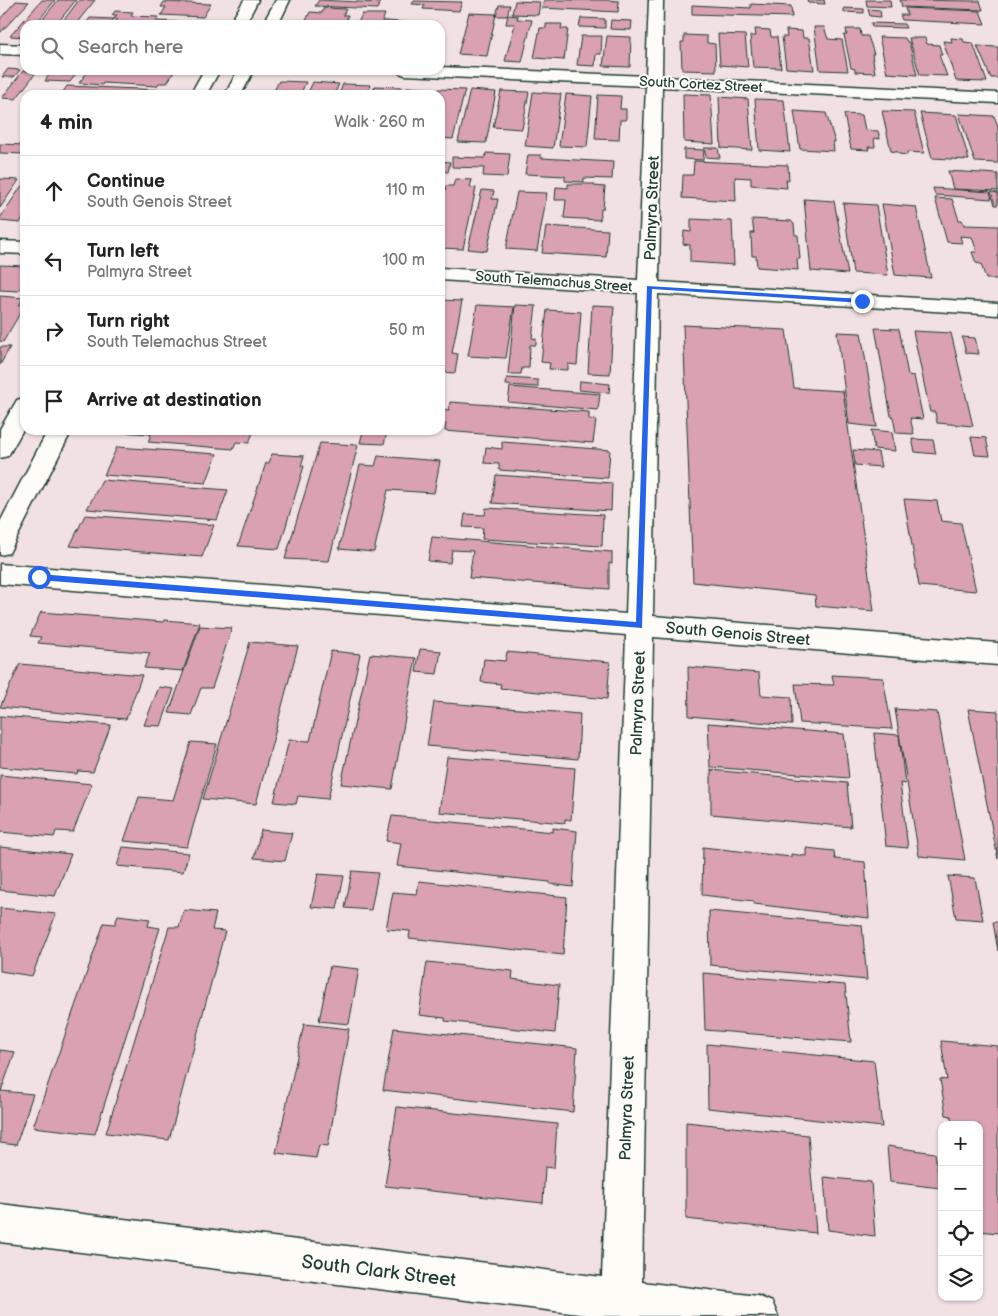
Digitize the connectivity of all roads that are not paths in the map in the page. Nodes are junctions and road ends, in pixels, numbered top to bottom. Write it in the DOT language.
graph roads {
  1 [pos="251,0"];
  2 [pos="283,0"];
  3 [pos="656,0"];
  4 [pos="240,20"];
  5 [pos="273,20"];
  6 [pos="0,49"];
  7 [pos="20,50"];
  8 [pos="445,72"];
  9 [pos="209,75"];
  10 [pos="243,75"];
  11 [pos="654,82"];
  12 [pos="201,90"];
  13 [pos="236,90"];
  14 [pos="998,98"];
  15 [pos="0,247"];
  16 [pos="20,248"];
  17 [pos="445,274"];
  18 [pos="649,287"];
  19 [pos="998,309"];
  20 [pos="20,414"];
  21 [pos="57,435"];
  22 [pos="0,450"];
  23 [pos="0,546"];
  24 [pos="0,574"];
  25 [pos="640,626"];
  26 [pos="998,654"];
  27 [pos="0,1223"];
  28 [pos="621,1308"];
  29 [pos="758,1316"];
  1 -- 4 [label="street"];
  2 -- 5 [label="street"];
  3 -- 11 [label="street, Palmyra Street"];
  6 -- 7 [label="street"];
  8 -- 11 [label="street, South Cortez Street"];
  9 -- 12 [label="street"];
  10 -- 13 [label="street"];
  11 -- 14 [label="street, South Cortez Street"];
  11 -- 18 [label="street, Palmyra Street"];
  15 -- 16 [label="street"];
  17 -- 18 [label="street, South Telemachus Street"];
  18 -- 19 [label="street, South Telemachus Street"];
  18 -- 25 [label="street, Palmyra Street"];
  20 -- 22 [label="street"];
  21 -- 23 [label="street"];
  24 -- 25 [label="street, South Genois Street"];
  25 -- 26 [label="street, South Genois Street"];
  25 -- 28 [label="street, Palmyra Street"];
  27 -- 28 [label="street, South Clark Street"];
  28 -- 29 [label="street, South Clark Street"];
}
